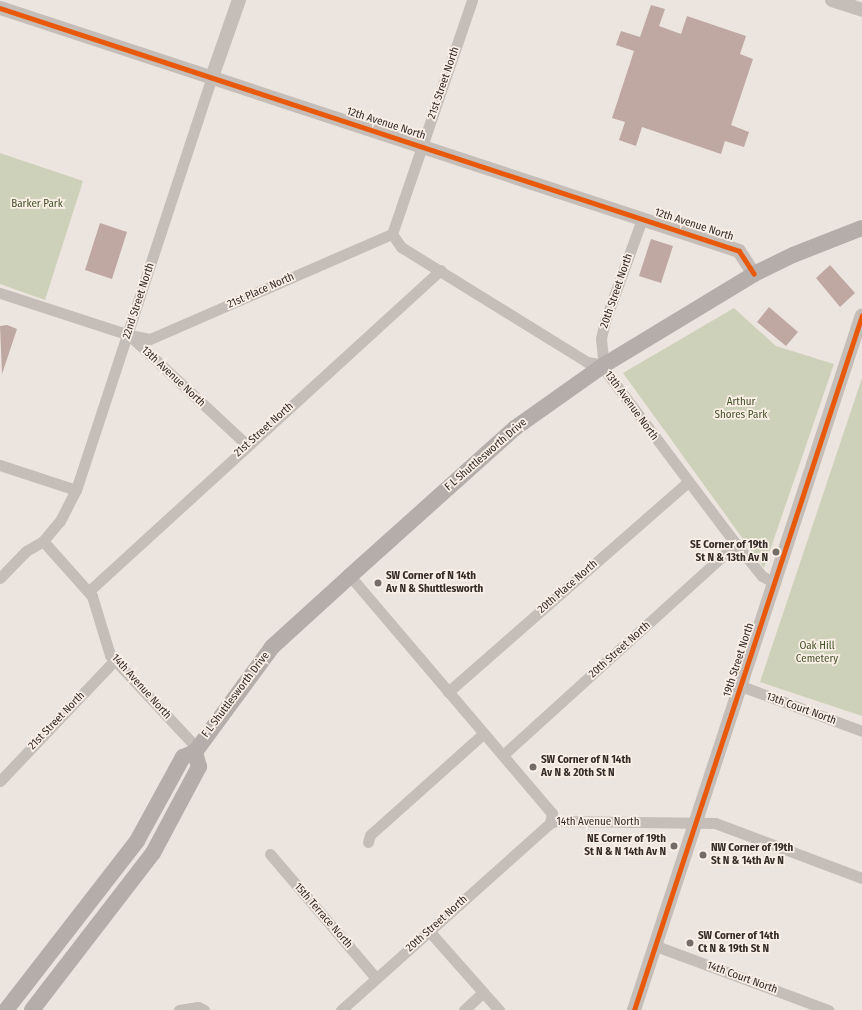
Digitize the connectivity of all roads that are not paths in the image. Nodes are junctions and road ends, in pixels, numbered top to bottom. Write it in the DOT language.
graph roads {
  1 [pos="239,0"];
  2 [pos="472,0"];
  3 [pos="832,0"];
  4 [pos="0,8"];
  5 [pos="862,10"];
  6 [pos="212,77"];
  7 [pos="422,146"];
  8 [pos="642,219"];
  9 [pos="862,228"];
  10 [pos="392,234"];
  11 [pos="441,270"];
  12 [pos="754,274"];
  13 [pos="0,293"];
  14 [pos="862,315"];
  15 [pos="129,335"];
  16 [pos="604,365"];
  17 [pos="247,445"];
  18 [pos="0,465"];
  19 [pos="688,482"];
  20 [pos="76,490"];
  21 [pos="43,541"];
  22 [pos="736,544"];
  23 [pos="350,576"];
  24 [pos="0,578"];
  25 [pos="775,583"];
  26 [pos="89,592"];
  27 [pos="115,660"];
  28 [pos="741,686"];
  29 [pos="448,692"];
  30 [pos="862,731"];
  31 [pos="483,734"];
  32 [pos="196,750"];
  33 [pos="504,756"];
  34 [pos="0,781"];
  35 [pos="697,822"];
  36 [pos="550,823"];
  37 [pos="368,842"];
  38 [pos="270,854"];
  39 [pos="862,878"];
  40 [pos="429,931"];
  41 [pos="656,946"];
  42 [pos="376,978"];
  43 [pos="483,992"];
  44 [pos="6,1010"];
  45 [pos="32,1010"];
  46 [pos="179,1010"];
  47 [pos="204,1010"];
  48 [pos="341,1010"];
  49 [pos="464,1010"];
  50 [pos="500,1010"];
  51 [pos="634,1010"];
  52 [pos="828,1010"];
  1 -- 6 [label="street, 22nd Street North"];
  2 -- 7 [label="street, 21st Street North"];
  3 -- 5 [label="street"];
  4 -- 6 [label="street, 12th Avenue North"];
  6 -- 7 [label="street, 12th Avenue North"];
  6 -- 15 [label="street, 22nd Street North"];
  7 -- 8 [label="street, 12th Avenue North"];
  7 -- 10 [label="street, 21st Street North"];
  8 -- 12 [label="street, 12th Avenue North"];
  8 -- 16 [label="street, 20th Street North"];
  9 -- 12 [label="main road, F L Shuttlesworth Drive"];
  10 -- 11 [label="street, 13th Avenue North"];
  10 -- 15 [label="street, 21st Place North"];
  11 -- 16 [label="street, 13th Avenue North"];
  11 -- 17 [label="street, 21st Street North"];
  12 -- 16 [label="main road, F L Shuttlesworth Drive"];
  13 -- 15 [label="street, 13th Avenue North"];
  14 -- 25 [label="street, 19th Street North"];
  15 -- 17 [label="street, 13th Avenue North"];
  15 -- 20 [label="street, 22nd Street North"];
  16 -- 19 [label="street, 13th Avenue North"];
  16 -- 23 [label="main road, F L Shuttlesworth Drive"];
  17 -- 26 [label="street, 21st Street North"];
  18 -- 20 [label="street"];
  19 -- 22 [label="street, 13th Avenue North"];
  19 -- 29 [label="street, 20th Place North"];
  20 -- 21 [label="street, 22nd Street North"];
  21 -- 24 [label="street, 22nd Street North"];
  21 -- 26 [label="street, 14th Avenue North"];
  22 -- 25 [label="street, 13th Avenue North"];
  22 -- 33 [label="street, 20th Street North"];
  23 -- 29 [label="street, 14th Avenue North"];
  23 -- 32 [label="main road, F L Shuttlesworth Drive"];
  25 -- 28 [label="street, 19th Street North"];
  26 -- 27 [label="street, 14th Avenue North"];
  27 -- 32 [label="street, 14th Avenue North"];
  27 -- 34 [label="street, 21st Street North"];
  28 -- 30 [label="street, 13th Court North"];
  28 -- 35 [label="street, 19th Street North"];
  29 -- 31 [label="street, 14th Avenue North"];
  31 -- 33 [label="street, 14th Avenue North"];
  31 -- 37 [label="street"];
  32 -- 44 [label="main road, F L Shuttlesworth Drive"];
  32 -- 45 [label="main road"];
  33 -- 36 [label="street, 14th Avenue North"];
  35 -- 36 [label="street, 14th Avenue North"];
  35 -- 39 [label="street, 14th Avenue North"];
  35 -- 41 [label="street, 19th Street North"];
  36 -- 40 [label="street, 20th Street North"];
  38 -- 42 [label="street, 15th Terrace North"];
  40 -- 42 [label="street, 20th Street North"];
  40 -- 43 [label="street"];
  41 -- 51 [label="street, 19th Street North"];
  41 -- 52 [label="street, 14th Court North"];
  42 -- 48 [label="street, 20th Street North"];
  43 -- 49 [label="street"];
  43 -- 50 [label="street"];
  46 -- 47 [label="street"];
}
